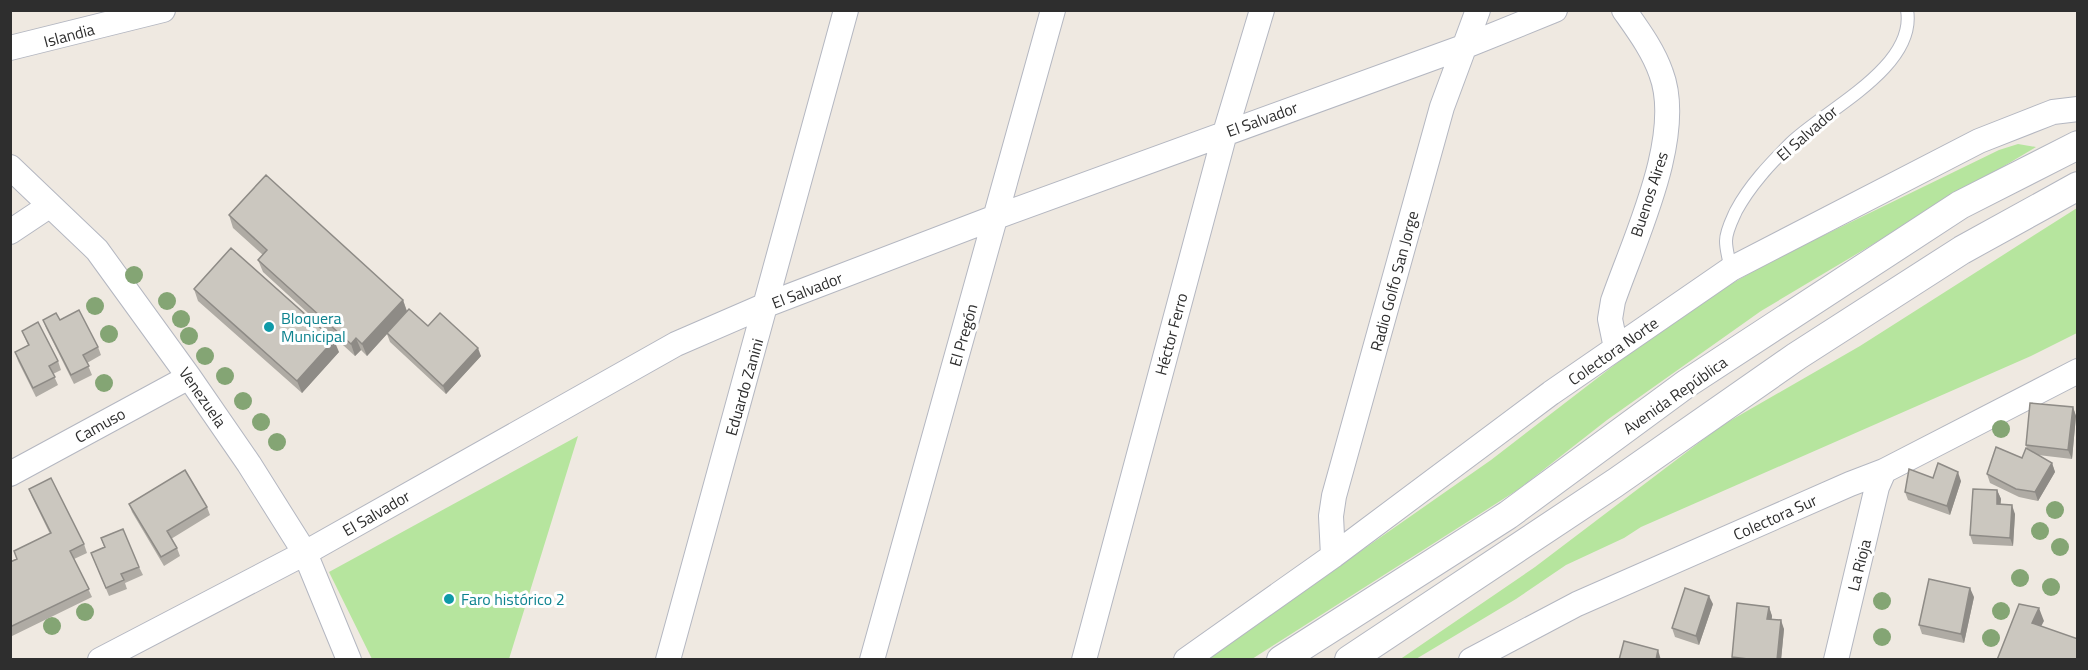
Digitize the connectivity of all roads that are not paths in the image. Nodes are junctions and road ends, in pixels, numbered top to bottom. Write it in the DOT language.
graph roads {
  1 [pos="163,10"];
  2 [pos="846,10"];
  3 [pos="1053,10"];
  4 [pos="1262,10"];
  5 [pos="1478,10"];
  6 [pos="1555,10"];
  7 [pos="1624,10"];
  8 [pos="1907,10"];
  9 [pos="1466,46"];
  10 [pos="10,48"];
  11 [pos="2078,109"];
  12 [pos="1225,133"];
  13 [pos="2078,145"];
  14 [pos="10,167"];
  15 [pos="2078,186"];
  16 [pos="49,206"];
  17 [pos="996,217"];
  18 [pos="10,232"];
  19 [pos="1731,268"];
  20 [pos="766,306"];
  21 [pos="1616,348"];
  22 [pos="2078,371"];
  23 [pos="189,377"];
  24 [pos="1884,471"];
  25 [pos="10,474"];
  26 [pos="305,553"];
  27 [pos="1333,556"];
  28 [pos="100,660"];
  29 [pos="349,660"];
  30 [pos="668,660"];
  31 [pos="873,660"];
  32 [pos="1084,660"];
  33 [pos="1185,660"];
  34 [pos="1281,660"];
  35 [pos="1349,660"];
  36 [pos="1471,660"];
  37 [pos="1494,660"];
  38 [pos="1836,660"];
  1 -- 10 [label="street, Islandia"];
  2 -- 20 [label="street, Eduardo Zanini"];
  3 -- 17 [label="street, El Pregón"];
  4 -- 12 [label="street, Héctor Ferro"];
  5 -- 9 [label="street, Radio Golfo San Jorge"];
  6 -- 9 [label="street, El Salvador"];
  7 -- 21 [label="street, Buenos Aires"];
  8 -- 19 [label="lane, El Salvador"];
  9 -- 12 [label="street, El Salvador"];
  9 -- 27 [label="street, Radio Golfo San Jorge"];
  11 -- 19 [label="street, Colectora Norte"];
  12 -- 17 [label="street, El Salvador"];
  12 -- 32 [label="street, Héctor Ferro"];
  13 -- 34 [label="street, Avenida República"];
  14 -- 16 [label="street, Venezuela"];
  15 -- 35 [label="street"];
  16 -- 18 [label="street"];
  16 -- 23 [label="street, Venezuela"];
  17 -- 20 [label="street, El Salvador"];
  17 -- 31 [label="street, El Pregón"];
  19 -- 21 [label="street, Colectora Norte"];
  20 -- 26 [label="street, El Salvador"];
  20 -- 30 [label="street, Eduardo Zanini"];
  21 -- 27 [label="street, Colectora Norte"];
  22 -- 24 [label="street, Colectora Sur"];
  23 -- 25 [label="street, Camuso"];
  23 -- 26 [label="street, Venezuela"];
  24 -- 36 [label="street, Colectora Sur"];
  24 -- 38 [label="street, La Rioja"];
  26 -- 28 [label="street, El Salvador"];
  26 -- 29 [label="street, Venezuela"];
  27 -- 33 [label="street, Colectora Norte"];
  36 -- 37 [label="street"];
}
